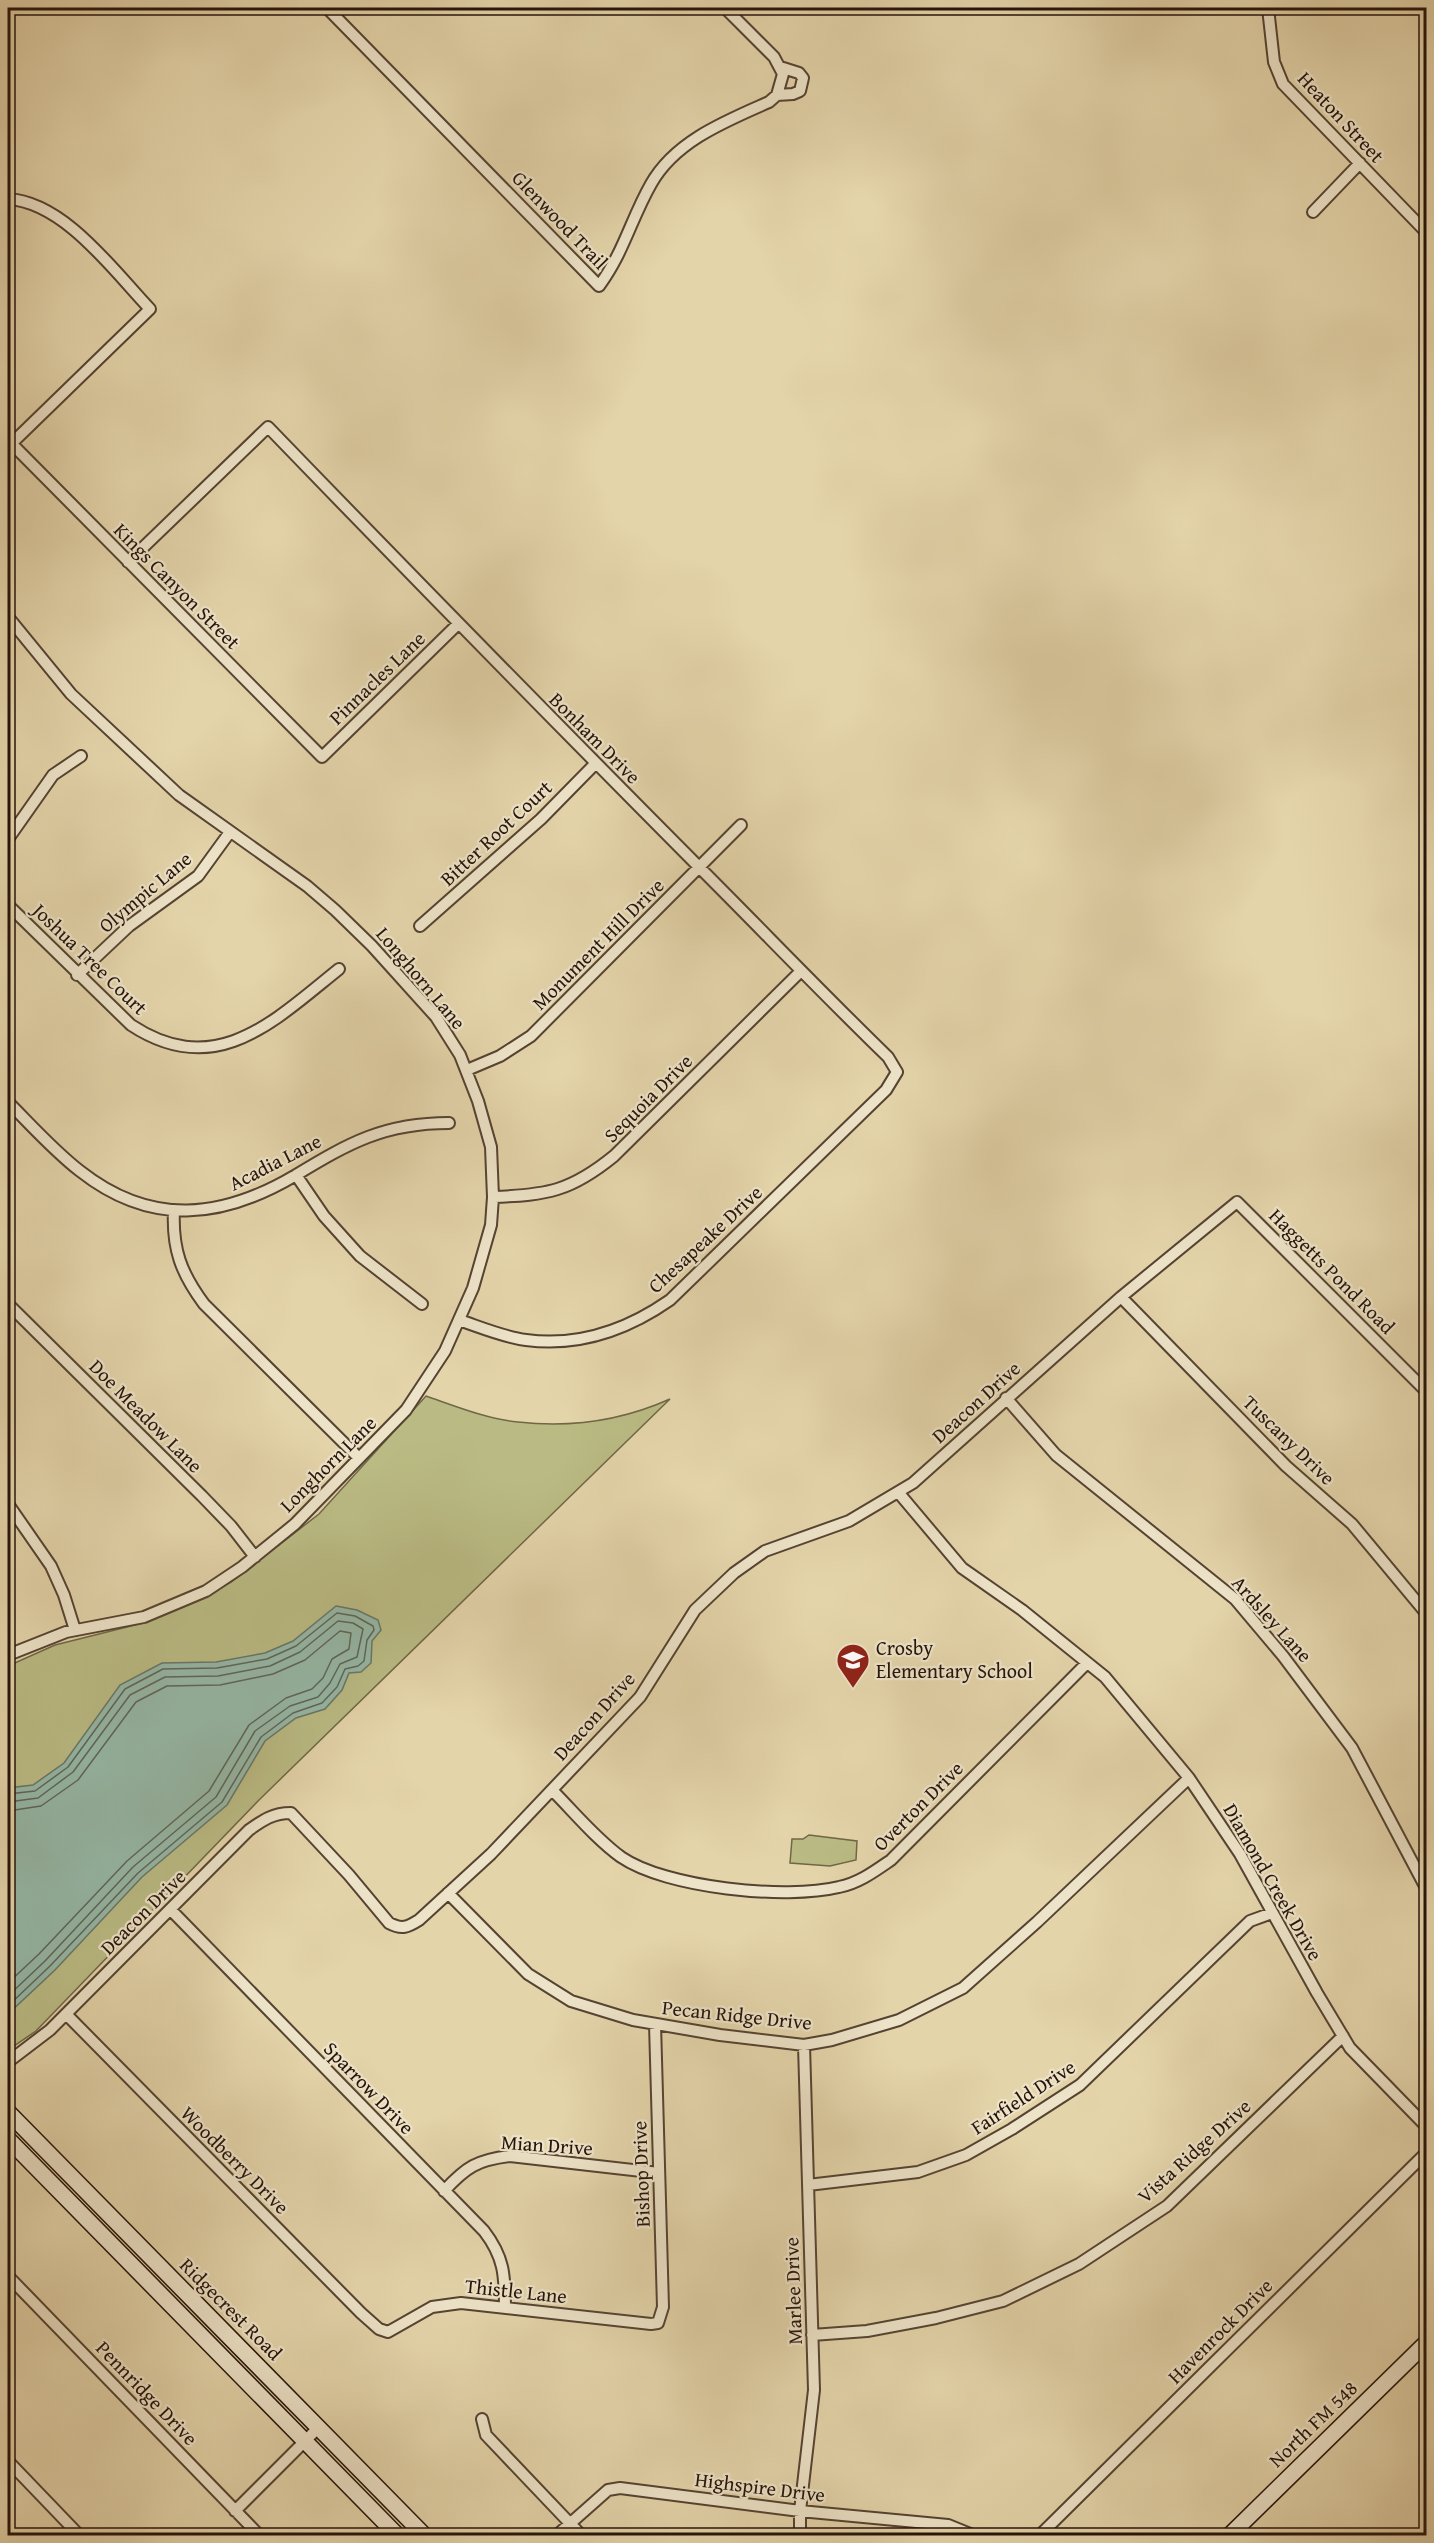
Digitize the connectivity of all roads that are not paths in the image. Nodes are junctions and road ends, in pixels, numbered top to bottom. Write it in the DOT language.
graph roads {
  1 [pos="327,8"];
  2 [pos="725,8"];
  3 [pos="1268,8"];
  4 [pos="780,67"];
  5 [pos="777,95"];
  6 [pos="1360,164"];
  7 [pos="8,199"];
  8 [pos="1313,212"];
  9 [pos="1426,232"];
  10 [pos="9,442"];
  11 [pos="128,562"];
  12 [pos="8,619"];
  13 [pos="458,624"];
  14 [pos="81,756"];
  15 [pos="322,757"];
  16 [pos="594,764"];
  17 [pos="741,825"];
  18 [pos="230,832"];
  19 [pos="8,838"];
  20 [pos="700,868"];
  21 [pos="8,905"];
  22 [pos="420,926"];
  23 [pos="339,969"];
  24 [pos="800,972"];
  25 [pos="77,975"];
  26 [pos="467,1070"];
  27 [pos="897,1072"];
  28 [pos="8,1102"];
  29 [pos="449,1123"];
  30 [pos="296,1175"];
  31 [pos="493,1197"];
  32 [pos="1237,1202"];
  33 [pos="174,1210"];
  34 [pos="1121,1297"];
  35 [pos="8,1304"];
  36 [pos="422,1304"];
  37 [pos="459,1320"];
  38 [pos="1426,1391"];
  39 [pos="1006,1398"];
  40 [pos="359,1458"];
  41 [pos="898,1492"];
  42 [pos="8,1504"];
  43 [pos="255,1557"];
  44 [pos="1426,1613"];
  45 [pos="75,1630"];
  46 [pos="8,1655"];
  47 [pos="1087,1663"];
  48 [pos="1189,1778"];
  49 [pos="552,1790"];
  50 [pos="1426,1888"];
  51 [pos="448,1893"];
  52 [pos="171,1910"];
  53 [pos="1272,1913"];
  54 [pos="66,2014"];
  55 [pos="655,2024"];
  56 [pos="1343,2036"];
  57 [pos="804,2045"];
  58 [pos="8,2062"];
  59 [pos="8,2112"];
  60 [pos="1426,2126"];
  61 [pos="8,2139"];
  62 [pos="1426,2153"];
  63 [pos="659,2173"];
  64 [pos="808,2185"];
  65 [pos="444,2191"];
  66 [pos="8,2276"];
  67 [pos="505,2308"];
  68 [pos="658,2323"];
  69 [pos="379,2330"];
  70 [pos="812,2335"];
  71 [pos="1426,2343"];
  72 [pos="482,2419"];
  73 [pos="318,2427"];
  74 [pos="305,2441"];
  75 [pos="8,2461"];
  76 [pos="236,2511"];
  77 [pos="800,2511"];
  78 [pos="569,2522"];
  79 [pos="80,2535"];
  80 [pos="260,2535"];
  81 [pos="398,2535"];
  82 [pos="425,2535"];
  83 [pos="556,2535"];
  84 [pos="582,2535"];
  85 [pos="800,2535"];
  86 [pos="975,2535"];
  87 [pos="1039,2535"];
  88 [pos="1229,2535"];
  1 -- 5 [label="street, Glenwood Trail"];
  2 -- 4 [label="street"];
  3 -- 6 [label="street, Heaton Street"];
  4 -- 5 [label="street"];
  4 -- 5 [label="street"];
  6 -- 8 [label="street"];
  6 -- 9 [label="street, Heaton Street"];
  7 -- 10 [label="street"];
  10 -- 11 [label="street, Kings Canyon Street"];
  11 -- 13 [label="street, Bonham Drive"];
  11 -- 15 [label="street, Kings Canyon Street"];
  12 -- 18 [label="street, Longhorn Lane"];
  13 -- 15 [label="street, Pinnacles Lane"];
  13 -- 16 [label="street, Bonham Drive"];
  14 -- 19 [label="street"];
  16 -- 20 [label="street, Bonham Drive"];
  16 -- 22 [label="street, Bitter Root Court"];
  17 -- 20 [label="street, Monument Hill Drive"];
  18 -- 25 [label="street, Olympic Lane"];
  18 -- 26 [label="street, Longhorn Lane"];
  20 -- 24 [label="street, Bonham Drive"];
  20 -- 26 [label="street, Monument Hill Drive"];
  21 -- 25 [label="street, Joshua Tree Court"];
  23 -- 25 [label="street, Joshua Tree Court"];
  24 -- 27 [label="street, Bonham Drive"];
  24 -- 31 [label="street, Sequoia Drive"];
  26 -- 31 [label="street, Longhorn Lane"];
  27 -- 37 [label="street, Chesapeake Drive"];
  28 -- 33 [label="street, Acadia Lane"];
  29 -- 30 [label="street, Acadia Lane"];
  30 -- 33 [label="street, Acadia Lane"];
  30 -- 36 [label="street"];
  31 -- 37 [label="street, Longhorn Lane"];
  32 -- 34 [label="street, Deacon Drive"];
  32 -- 38 [label="street, Haggetts Pond Road"];
  33 -- 40 [label="street"];
  34 -- 39 [label="street, Deacon Drive"];
  34 -- 44 [label="street, Tuscany Drive"];
  35 -- 43 [label="street, Doe Meadow Lane"];
  37 -- 40 [label="street, Longhorn Lane"];
  39 -- 41 [label="street, Deacon Drive"];
  39 -- 50 [label="street, Ardsley Lane"];
  40 -- 43 [label="street, Longhorn Lane"];
  41 -- 47 [label="street, Diamond Creek Drive"];
  41 -- 49 [label="street, Deacon Drive"];
  42 -- 45 [label="street"];
  43 -- 45 [label="street, Longhorn Lane"];
  45 -- 46 [label="street, Longhorn Lane"];
  47 -- 48 [label="street, Diamond Creek Drive"];
  47 -- 49 [label="street, Overton Drive"];
  48 -- 53 [label="street, Diamond Creek Drive"];
  48 -- 57 [label="street, Pecan Ridge Drive"];
  49 -- 51 [label="street, Deacon Drive"];
  51 -- 52 [label="street, Deacon Drive"];
  51 -- 55 [label="street, Pecan Ridge Drive"];
  52 -- 54 [label="street, Deacon Drive"];
  52 -- 65 [label="street, Sparrow Drive"];
  53 -- 56 [label="street, Diamond Creek Drive"];
  53 -- 64 [label="street, Fairfield Drive"];
  54 -- 58 [label="street, Deacon Drive"];
  54 -- 69 [label="street, Woodberry Drive"];
  55 -- 57 [label="street, Pecan Ridge Drive"];
  55 -- 63 [label="street, Bishop Drive"];
  56 -- 60 [label="street, Diamond Creek Drive"];
  56 -- 70 [label="street, Vista Ridge Drive"];
  57 -- 64 [label="street, Marlee Drive"];
  59 -- 73 [label="main road, Ridgecrest Road"];
  61 -- 74 [label="main road, Ridgecrest Road"];
  62 -- 87 [label="street, Havenrock Drive"];
  63 -- 65 [label="street, Mian Drive"];
  63 -- 68 [label="street, Bishop Drive"];
  64 -- 70 [label="street, Marlee Drive"];
  65 -- 67 [label="street, Sparrow Drive"];
  66 -- 76 [label="street, Pennridge Drive"];
  67 -- 68 [label="street, Thistle Lane"];
  67 -- 69 [label="street, Thistle Lane"];
  70 -- 77 [label="street, Marlee Drive"];
  71 -- 88 [label="main road, North FM 548"];
  72 -- 78 [label="street"];
  73 -- 74 [label="street"];
  73 -- 82 [label="main road, Ridgecrest Road"];
  74 -- 76 [label="street"];
  74 -- 81 [label="main road, Ridgecrest Road"];
  75 -- 79 [label="street"];
  76 -- 80 [label="street, Pennridge Drive"];
  77 -- 78 [label="street, Highspire Drive"];
  77 -- 85 [label="street, Marlee Drive"];
  77 -- 86 [label="street, Highspire Drive"];
  78 -- 83 [label="street, Highspire Drive"];
  78 -- 84 [label="street"];
}
